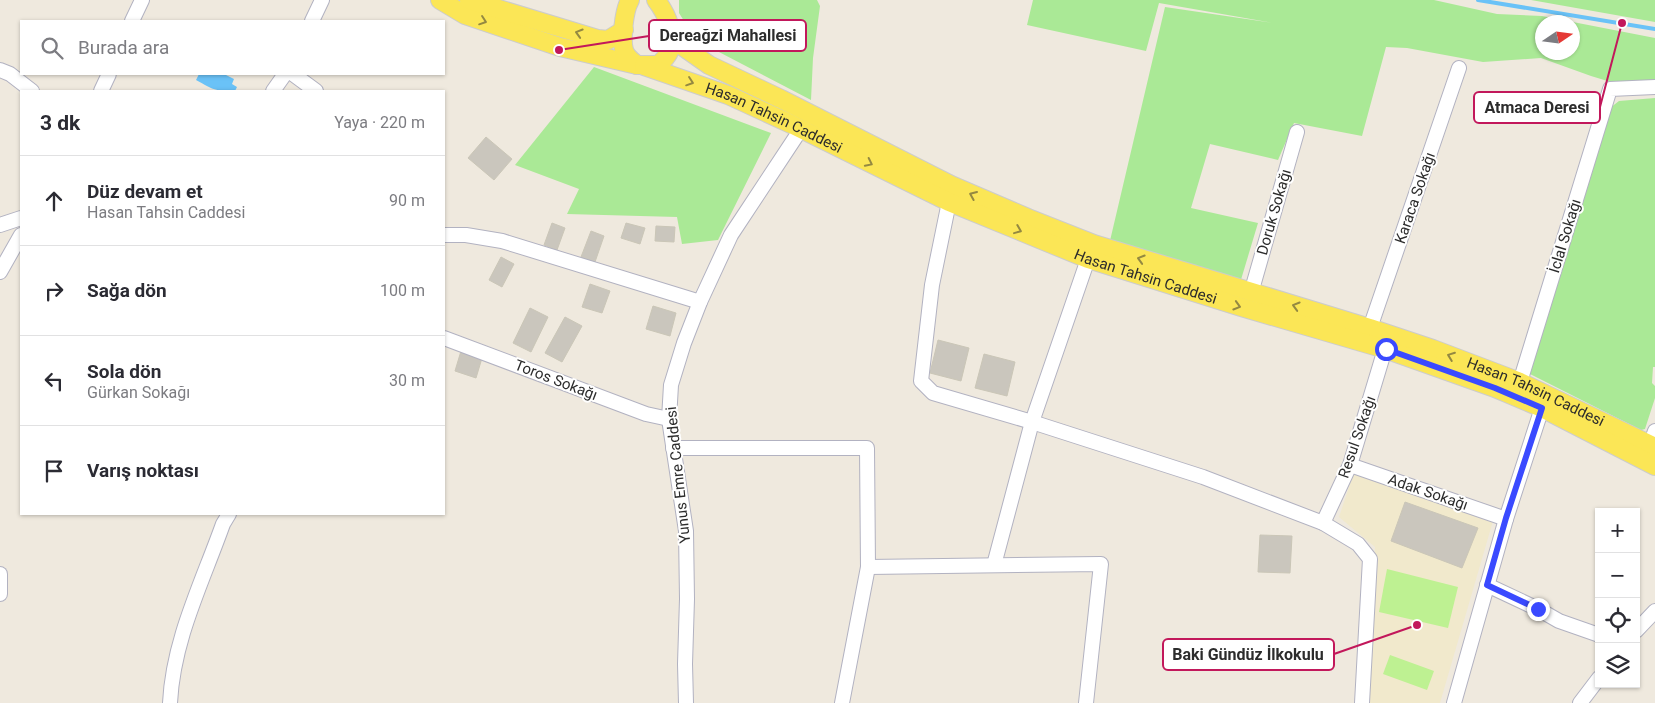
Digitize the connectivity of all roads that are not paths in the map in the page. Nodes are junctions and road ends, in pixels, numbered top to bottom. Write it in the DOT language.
graph roads {
  1 [pos="142,0"];
  2 [pos="322,0"];
  3 [pos="440,0"];
  4 [pos="469,0"];
  5 [pos="630,0"];
  6 [pos="656,0"];
  7 [pos="666,0"];
  8 [pos="132,20"];
  9 [pos="312,20"];
  10 [pos="670,28"];
  11 [pos="624,30"];
  12 [pos="640,66"];
  13 [pos="1459,68"];
  14 [pos="0,70"];
  15 [pos="109,75"];
  16 [pos="284,75"];
  17 [pos="294,75"];
  18 [pos="1655,87"];
  19 [pos="31,90"];
  20 [pos="101,90"];
  21 [pos="274,90"];
  22 [pos="315,90"];
  23 [pos="801,129"];
  24 [pos="1297,132"];
  25 [pos="949,202"];
  26 [pos="20,218"];
  27 [pos="0,225"];
  28 [pos="445,235"];
  29 [pos="20,237"];
  30 [pos="1088,259"];
  31 [pos="0,272"];
  32 [pos="1251,293"];
  33 [pos="700,302"];
  34 [pos="1370,328"];
  35 [pos="445,338"];
  36 [pos="1386,349"];
  37 [pos="1520,382"];
  38 [pos="1542,408"];
  39 [pos="668,419"];
  40 [pos="1032,422"];
  41 [pos="1654,441"];
  42 [pos="673,448"];
  43 [pos="1350,464"];
  44 [pos="1655,466"];
  45 [pos="228,515"];
  46 [pos="1506,518"];
  47 [pos="1323,523"];
  48 [pos="994,565"];
  49 [pos="868,566"];
  50 [pos="1487,585"];
  51 [pos="1655,611"];
  52 [pos="1640,628"];
  53 [pos="1595,634"];
  54 [pos="1595,683"];
  55 [pos="170,703"];
  56 [pos="686,703"];
  57 [pos="842,703"];
  58 [pos="1086,703"];
  59 [pos="1362,703"];
  60 [pos="1454,703"];
  61 [pos="1580,703"];
  1 -- 8 [label="street"];
  2 -- 9 [label="street"];
  3 -- 12 [label="main road, Hasan Tahsin Caddesi, one-way"];
  11 -- 4 [label="main road, one-way"];
  5 -- 11 [label="main road"];
  6 -- 10 [label="main road, Hasan Tahsin Caddesi"];
  7 -- 10 [label="street"];
  10 -- 12 [label="main road"];
  32 -- 10 [label="main road, Hasan Tahsin Caddesi, one-way"];
  11 -- 12 [label="main road"];
  12 -- 23 [label="main road, Hasan Tahsin Caddesi, one-way"];
  13 -- 34 [label="street, Karaca Sokağı"];
  14 -- 19 [label="street"];
  15 -- 20 [label="street"];
  16 -- 21 [label="street"];
  17 -- 22 [label="street"];
  18 -- 37 [label="street, İclal Sokağı"];
  23 -- 25 [label="main road, Hasan Tahsin Caddesi, one-way"];
  23 -- 33 [label="street, Yunus Emre Caddesi"];
  24 -- 32 [label="street, Doruk Sokağı"];
  25 -- 30 [label="main road, Hasan Tahsin Caddesi, one-way"];
  25 -- 40 [label="street"];
  26 -- 27 [label="street"];
  28 -- 33 [label="street"];
  29 -- 31 [label="street"];
  30 -- 36 [label="main road, Hasan Tahsin Caddesi, one-way"];
  30 -- 40 [label="street"];
  34 -- 32 [label="main road, Hasan Tahsin Caddesi, one-way"];
  33 -- 39 [label="street, Yunus Emre Caddesi"];
  37 -- 34 [label="main road, Hasan Tahsin Caddesi, one-way"];
  35 -- 39 [label="street, Toros Sokağı"];
  36 -- 38 [label="main road, Hasan Tahsin Caddesi"];
  36 -- 43 [label="street, Resul Sokağı"];
  37 -- 41 [label="main road, Hasan Tahsin Caddesi"];
  38 -- 44 [label="main road, Hasan Tahsin Caddesi"];
  38 -- 46 [label="street"];
  39 -- 42 [label="street, Yunus Emre Caddesi"];
  40 -- 47 [label="street"];
  40 -- 48 [label="street"];
  42 -- 49 [label="street"];
  42 -- 56 [label="street, Yunus Emre Caddesi"];
  43 -- 46 [label="street, Adak Sokağı"];
  43 -- 47 [label="street, Resul Sokağı"];
  45 -- 55 [label="street"];
  46 -- 50 [label="street"];
  47 -- 59 [label="street"];
  48 -- 49 [label="street"];
  48 -- 58 [label="street"];
  49 -- 57 [label="street"];
  50 -- 53 [label="street"];
  50 -- 60 [label="street"];
  51 -- 52 [label="street"];
  54 -- 61 [label="street"];
}
